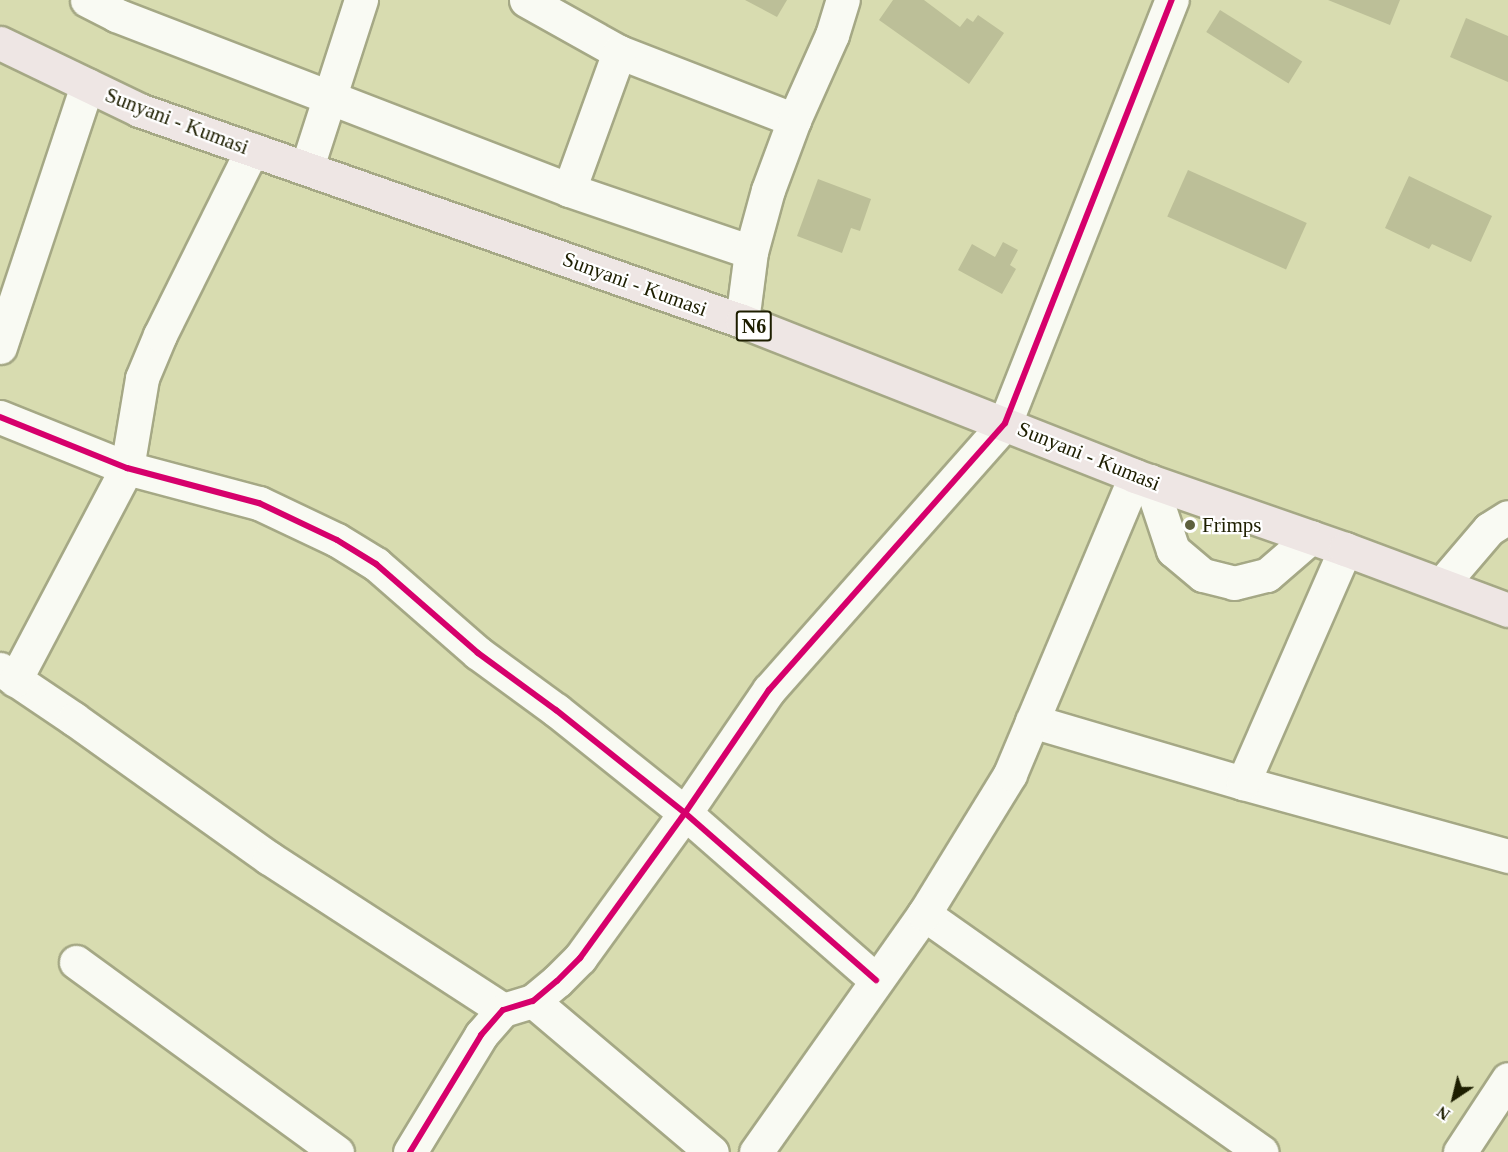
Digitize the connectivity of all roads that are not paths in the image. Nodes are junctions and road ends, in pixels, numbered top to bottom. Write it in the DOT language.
graph roads {
  1 [pos="87,0"];
  2 [pos="361,0"];
  3 [pos="526,0"];
  4 [pos="843,0"];
  5 [pos="1172,0"];
  6 [pos="0,43"];
  7 [pos="619,52"];
  8 [pos="87,85"];
  9 [pos="331,96"];
  10 [pos="794,120"];
  11 [pos="252,150"];
  12 [pos="307,167"];
  13 [pos="569,190"];
  14 [pos="751,252"];
  15 [pos="742,321"];
  16 [pos="0,346"];
  17 [pos="0,417"];
  18 [pos="1005,423"];
  19 [pos="128,468"];
  20 [pos="1143,479"];
  21 [pos="1508,517"];
  22 [pos="1311,537"];
  23 [pos="1345,549"];
  24 [pos="1442,584"];
  25 [pos="1508,610"];
  26 [pos="8,675"];
  27 [pos="1032,721"];
  28 [pos="1243,783"];
  29 [pos="685,813"];
  30 [pos="1508,856"];
  31 [pos="924,914"];
  32 [pos="76,962"];
  33 [pos="876,980"];
  34 [pos="518,1005"];
  35 [pos="1508,1079"];
  36 [pos="337,1152"];
  37 [pos="410,1152"];
  38 [pos="712,1152"];
  39 [pos="756,1152"];
  40 [pos="1262,1152"];
  41 [pos="1460,1152"];
  1 -- 9 [label="street"];
  2 -- 9 [label="street"];
  3 -- 7 [label="street"];
  4 -- 10 [label="street"];
  5 -- 18 [label="street"];
  6 -- 8 [label="main road, Sunyani - Kumasi / N6"];
  7 -- 10 [label="street"];
  7 -- 13 [label="street"];
  8 -- 11 [label="main road, Sunyani - Kumasi / N6"];
  8 -- 16 [label="street"];
  9 -- 12 [label="street"];
  9 -- 13 [label="street"];
  10 -- 14 [label="street"];
  11 -- 12 [label="main road, Sunyani - Kumasi / N6"];
  11 -- 19 [label="street"];
  12 -- 15 [label="main road, Sunyani - Kumasi / N6"];
  13 -- 14 [label="street"];
  14 -- 15 [label="street"];
  15 -- 18 [label="main road, Sunyani - Kumasi / N6"];
  17 -- 19 [label="street"];
  18 -- 20 [label="main road, Sunyani - Kumasi / N6"];
  18 -- 29 [label="street"];
  19 -- 26 [label="street"];
  19 -- 29 [label="street"];
  20 -- 22 [label="main road, Sunyani - Kumasi / N6"];
  20 -- 22 [label="street"];
  20 -- 27 [label="street"];
  21 -- 24 [label="street"];
  22 -- 23 [label="main road, Sunyani - Kumasi / N6"];
  23 -- 24 [label="main road, Sunyani - Kumasi / N6"];
  23 -- 28 [label="street"];
  24 -- 25 [label="main road, Sunyani - Kumasi / N6"];
  26 -- 34 [label="street"];
  27 -- 28 [label="street"];
  27 -- 31 [label="street"];
  28 -- 30 [label="street"];
  29 -- 33 [label="street"];
  29 -- 34 [label="street"];
  31 -- 33 [label="street"];
  31 -- 40 [label="street"];
  32 -- 36 [label="street"];
  33 -- 39 [label="street"];
  34 -- 37 [label="street"];
  34 -- 38 [label="street"];
  35 -- 41 [label="street"];
}
